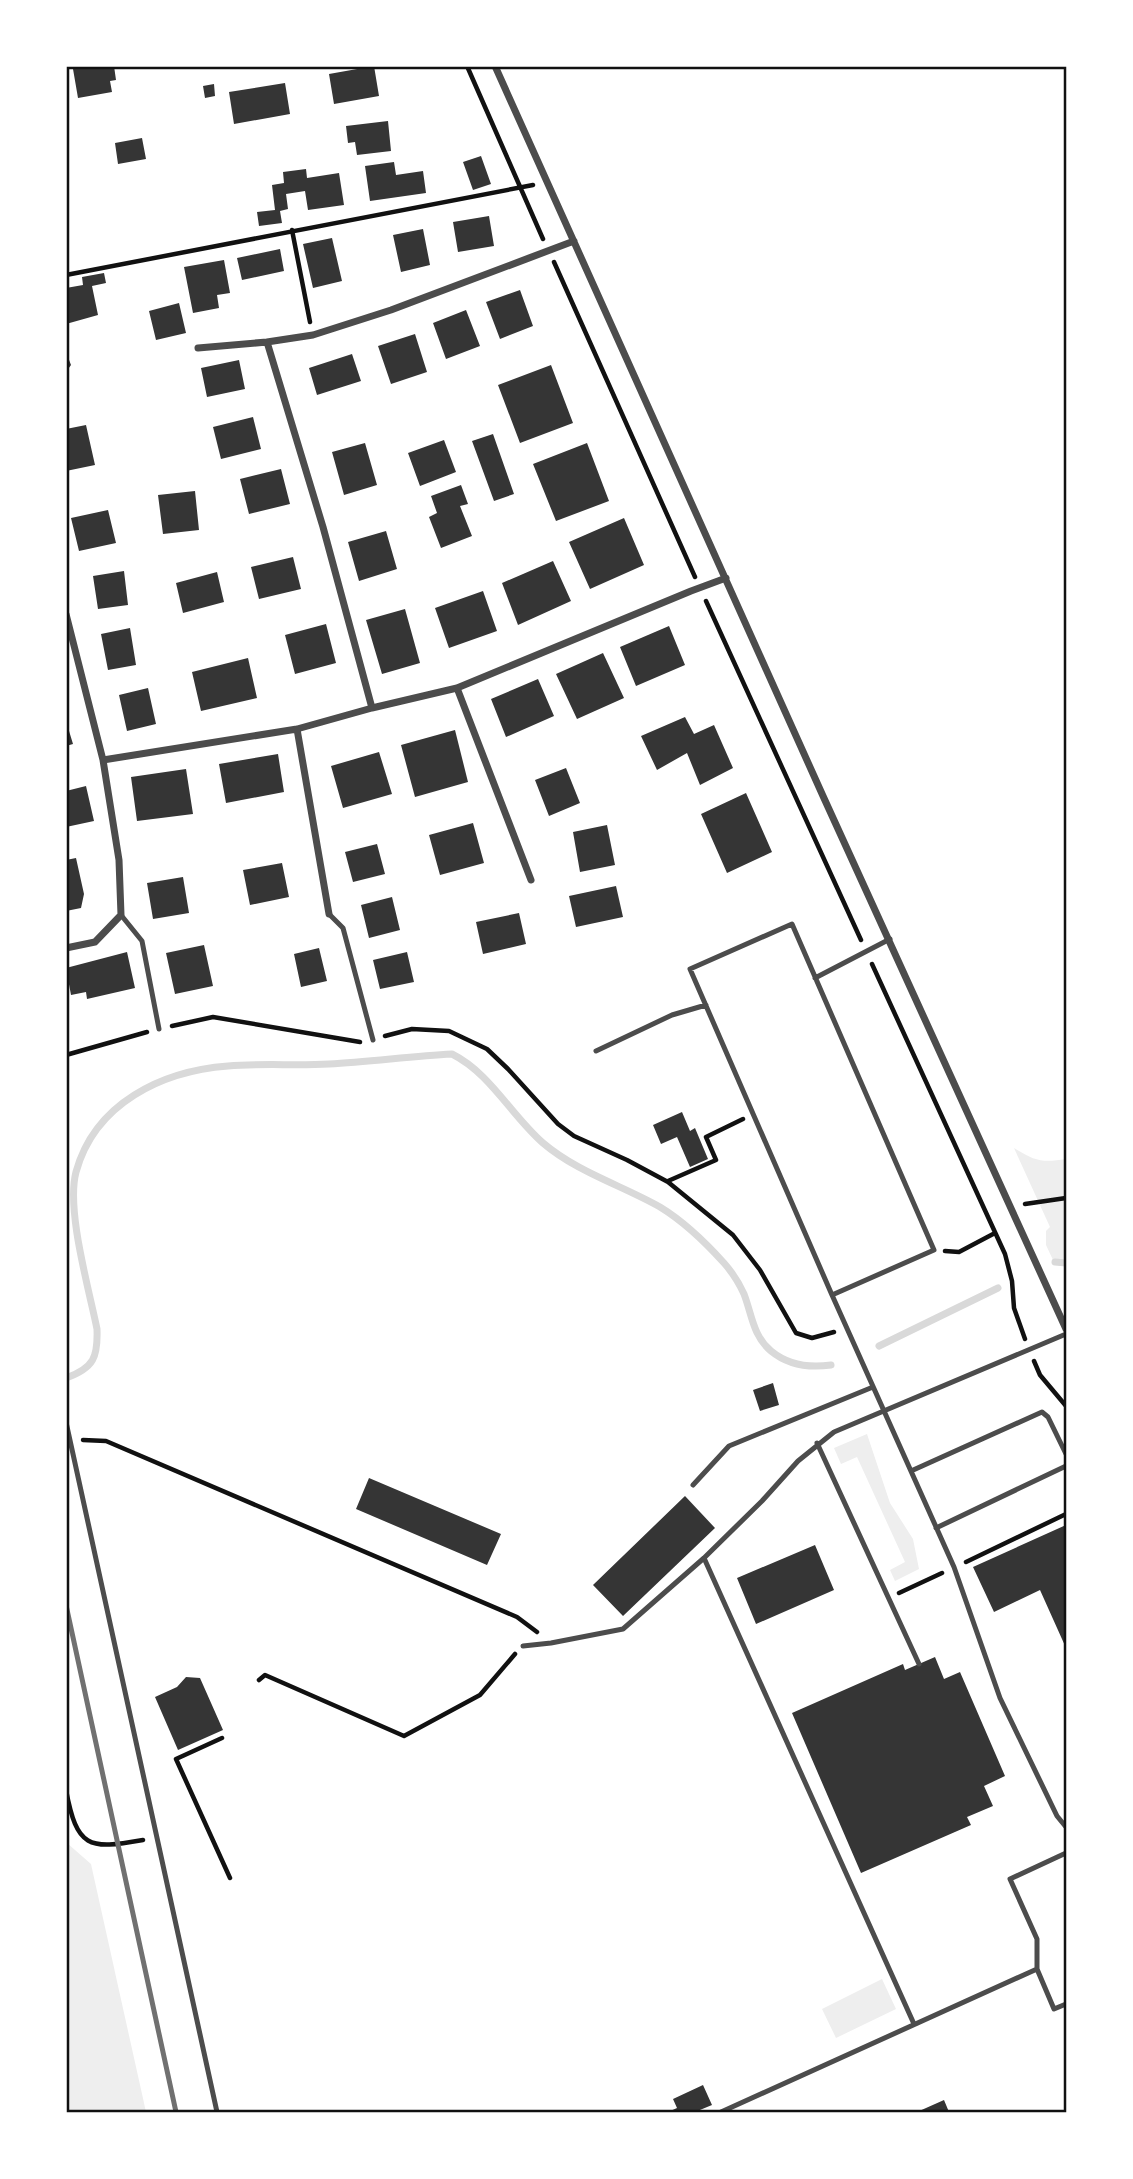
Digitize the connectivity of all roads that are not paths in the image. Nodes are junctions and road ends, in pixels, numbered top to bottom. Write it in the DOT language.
graph roads {
  1 [pos="495,66"];
  2 [pos="574,241"];
  3 [pos="267,342"];
  4 [pos="198,348"];
  5 [pos="726,578"];
  6 [pos="66,614"];
  7 [pos="457,688"];
  8 [pos="372,708"];
  9 [pos="296,729"];
  10 [pos="103,760"];
  11 [pos="531,880"];
  12 [pos="329,914"];
  13 [pos="121,915"];
  14 [pos="890,939"];
  15 [pos="66,948"];
  16 [pos="815,978"];
  17 [pos="706,1005"];
  18 [pos="159,1029"];
  19 [pos="373,1040"];
  20 [pos="596,1051"];
  21 [pos="832,1295"];
  22 [pos="1066,1329"];
  23 [pos="1066,1334"];
  24 [pos="873,1387"];
  25 [pos="884,1411"];
  26 [pos="66,1422"];
  27 [pos="817,1443"];
  28 [pos="1066,1454"];
  29 [pos="1066,1466"];
  30 [pos="911,1471"];
  31 [pos="693,1485"];
  32 [pos="936,1528"];
  33 [pos="704,1558"];
  34 [pos="523,1646"];
  35 [pos="919,1664"];
  36 [pos="1066,1827"];
  37 [pos="1066,1853"];
  38 [pos="1037,1969"];
  39 [pos="1066,2004"];
  40 [pos="914,2024"];
  41 [pos="217,2112"];
  42 [pos="721,2112"];
  1 -- 2 [label="street"];
  2 -- 3 [label="street"];
  2 -- 5 [label="street"];
  3 -- 4 [label="street"];
  3 -- 8 [label="street"];
  5 -- 7 [label="street"];
  5 -- 14 [label="street"];
  6 -- 10 [label="street"];
  7 -- 8 [label="street"];
  7 -- 11 [label="street"];
  8 -- 9 [label="street"];
  9 -- 10 [label="street"];
  9 -- 12 [label="street"];
  10 -- 13 [label="street"];
  12 -- 19 [label="lane"];
  13 -- 15 [label="street"];
  13 -- 18 [label="lane"];
  14 -- 16 [label="lane"];
  14 -- 22 [label="street"];
  16 -- 17 [label="lane"];
  16 -- 21 [label="lane"];
  17 -- 20 [label="lane"];
  17 -- 21 [label="lane"];
  21 -- 24 [label="lane"];
  23 -- 25 [label="lane"];
  24 -- 25 [label="lane"];
  24 -- 31 [label="lane"];
  25 -- 27 [label="lane"];
  25 -- 30 [label="lane"];
  26 -- 41 [label="lane"];
  27 -- 33 [label="lane"];
  27 -- 35 [label="lane"];
  28 -- 30 [label="lane"];
  29 -- 32 [label="lane"];
  30 -- 32 [label="lane"];
  32 -- 36 [label="lane"];
  33 -- 34 [label="lane"];
  33 -- 40 [label="lane"];
  37 -- 38 [label="lane"];
  38 -- 39 [label="lane"];
  38 -- 40 [label="lane"];
  40 -- 42 [label="lane"];
}
